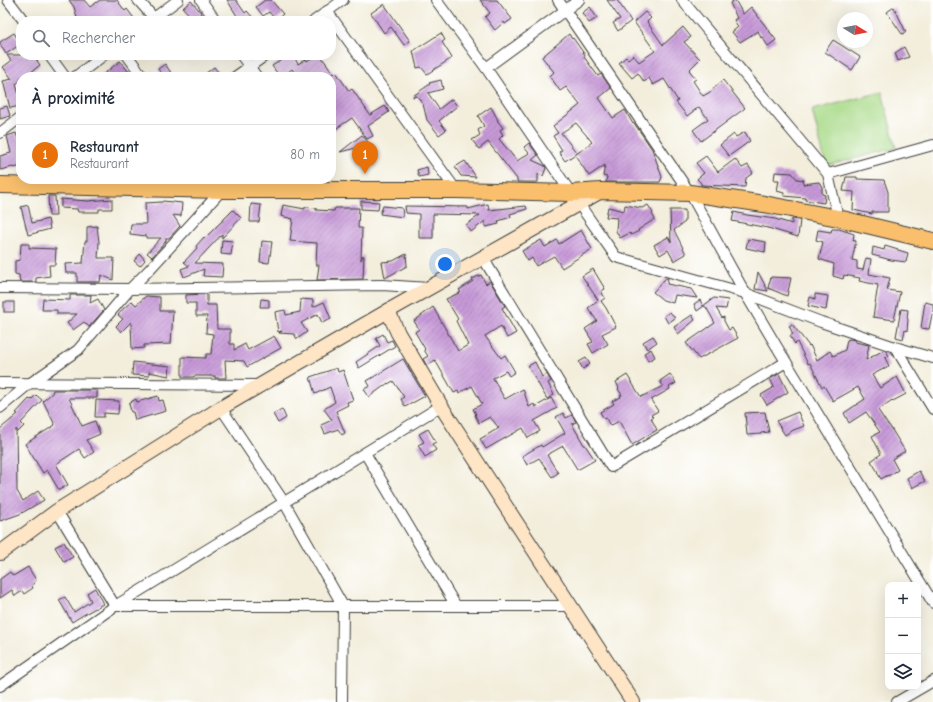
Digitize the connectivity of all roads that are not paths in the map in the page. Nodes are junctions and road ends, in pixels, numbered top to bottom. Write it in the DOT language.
graph roads {
  1 [pos="8,0"];
  2 [pos="138,0"];
  3 [pos="178,0"];
  4 [pos="201,0"];
  5 [pos="343,0"];
  6 [pos="436,0"];
  7 [pos="558,0"];
  8 [pos="579,0"];
  9 [pos="682,0"];
  10 [pos="566,10"];
  11 [pos="327,11"];
  12 [pos="20,16"];
  13 [pos="149,16"];
  14 [pos="157,16"];
  15 [pos="212,16"];
  16 [pos="320,16"];
  17 [pos="331,16"];
  18 [pos="336,23"];
  19 [pos="53,60"];
  20 [pos="97,60"];
  21 [pos="131,60"];
  22 [pos="244,60"];
  23 [pos="259,60"];
  24 [pos="249,67"];
  25 [pos="486,68"];
  26 [pos="61,72"];
  27 [pos="82,72"];
  28 [pos="139,72"];
  29 [pos="242,72"];
  30 [pos="253,72"];
  31 [pos="16,121"];
  32 [pos="0,133"];
  33 [pos="933,145"];
  34 [pos="828,174"];
  35 [pos="218,184"];
  36 [pos="0,185"];
  37 [pos="333,185"];
  38 [pos="456,190"];
  39 [pos="690,193"];
  40 [pos="575,198"];
  41 [pos="838,218"];
  42 [pos="933,241"];
  43 [pos="483,258"];
  44 [pos="0,288"];
  45 [pos="429,288"];
  46 [pos="130,289"];
  47 [pos="745,293"];
  48 [pos="388,310"];
  49 [pos="895,347"];
  50 [pos="933,358"];
  51 [pos="786,362"];
  52 [pos="0,383"];
  53 [pos="29,384"];
  54 [pos="260,385"];
  55 [pos="442,406"];
  56 [pos="0,408"];
  57 [pos="221,408"];
  58 [pos="933,409"];
  59 [pos="365,453"];
  60 [pos="284,502"];
  61 [pos="57,512"];
  62 [pos="0,553"];
  63 [pos="933,603"];
  64 [pos="115,606"];
  65 [pos="343,606"];
  66 [pos="456,606"];
  67 [pos="570,606"];
  68 [pos="933,681"];
  69 [pos="0,686"];
  70 [pos="342,702"];
  71 [pos="633,702"];
  72 [pos="897,702"];
  1 -- 12 [label="street"];
  2 -- 13 [label="street"];
  3 -- 14 [label="street"];
  4 -- 15 [label="street"];
  5 -- 11 [label="street"];
  6 -- 25 [label="street"];
  7 -- 10 [label="street"];
  8 -- 10 [label="street"];
  9 -- 34 [label="street"];
  10 -- 25 [label="street"];
  10 -- 39 [label="street"];
  11 -- 16 [label="street"];
  11 -- 17 [label="street"];
  18 -- 38 [label="street"];
  19 -- 26 [label="street"];
  20 -- 27 [label="street"];
  21 -- 28 [label="street"];
  22 -- 24 [label="street"];
  23 -- 24 [label="street"];
  24 -- 29 [label="street"];
  24 -- 30 [label="street"];
  25 -- 40 [label="street"];
  31 -- 32 [label="street"];
  33 -- 34 [label="street"];
  34 -- 41 [label="street"];
  35 -- 36 [label="main road"];
  35 -- 37 [label="main road"];
  35 -- 46 [label="street"];
  37 -- 38 [label="main road"];
  38 -- 40 [label="main road"];
  39 -- 40 [label="main road"];
  39 -- 41 [label="main road"];
  39 -- 47 [label="street"];
  40 -- 43 [label="street"];
  40 -- 47 [label="street"];
  41 -- 42 [label="main road"];
  43 -- 45 [label="street"];
  43 -- 51 [label="street"];
  44 -- 46 [label="street"];
  45 -- 46 [label="street"];
  45 -- 48 [label="street"];
  46 -- 53 [label="street"];
  47 -- 49 [label="street"];
  47 -- 51 [label="street"];
  48 -- 54 [label="street"];
  48 -- 55 [label="street"];
  49 -- 50 [label="street"];
  49 -- 58 [label="street"];
  51 -- 63 [label="street"];
  52 -- 53 [label="street"];
  53 -- 54 [label="street"];
  53 -- 56 [label="street"];
  54 -- 57 [label="street"];
  55 -- 59 [label="street"];
  55 -- 67 [label="street"];
  57 -- 60 [label="street"];
  57 -- 61 [label="street"];
  59 -- 60 [label="street"];
  59 -- 66 [label="street"];
  60 -- 64 [label="street"];
  60 -- 65 [label="street"];
  61 -- 62 [label="street"];
  61 -- 64 [label="street"];
  64 -- 65 [label="street"];
  64 -- 69 [label="street"];
  65 -- 66 [label="street"];
  65 -- 70 [label="street"];
  66 -- 67 [label="street"];
  67 -- 71 [label="street"];
  68 -- 72 [label="street"];
}
